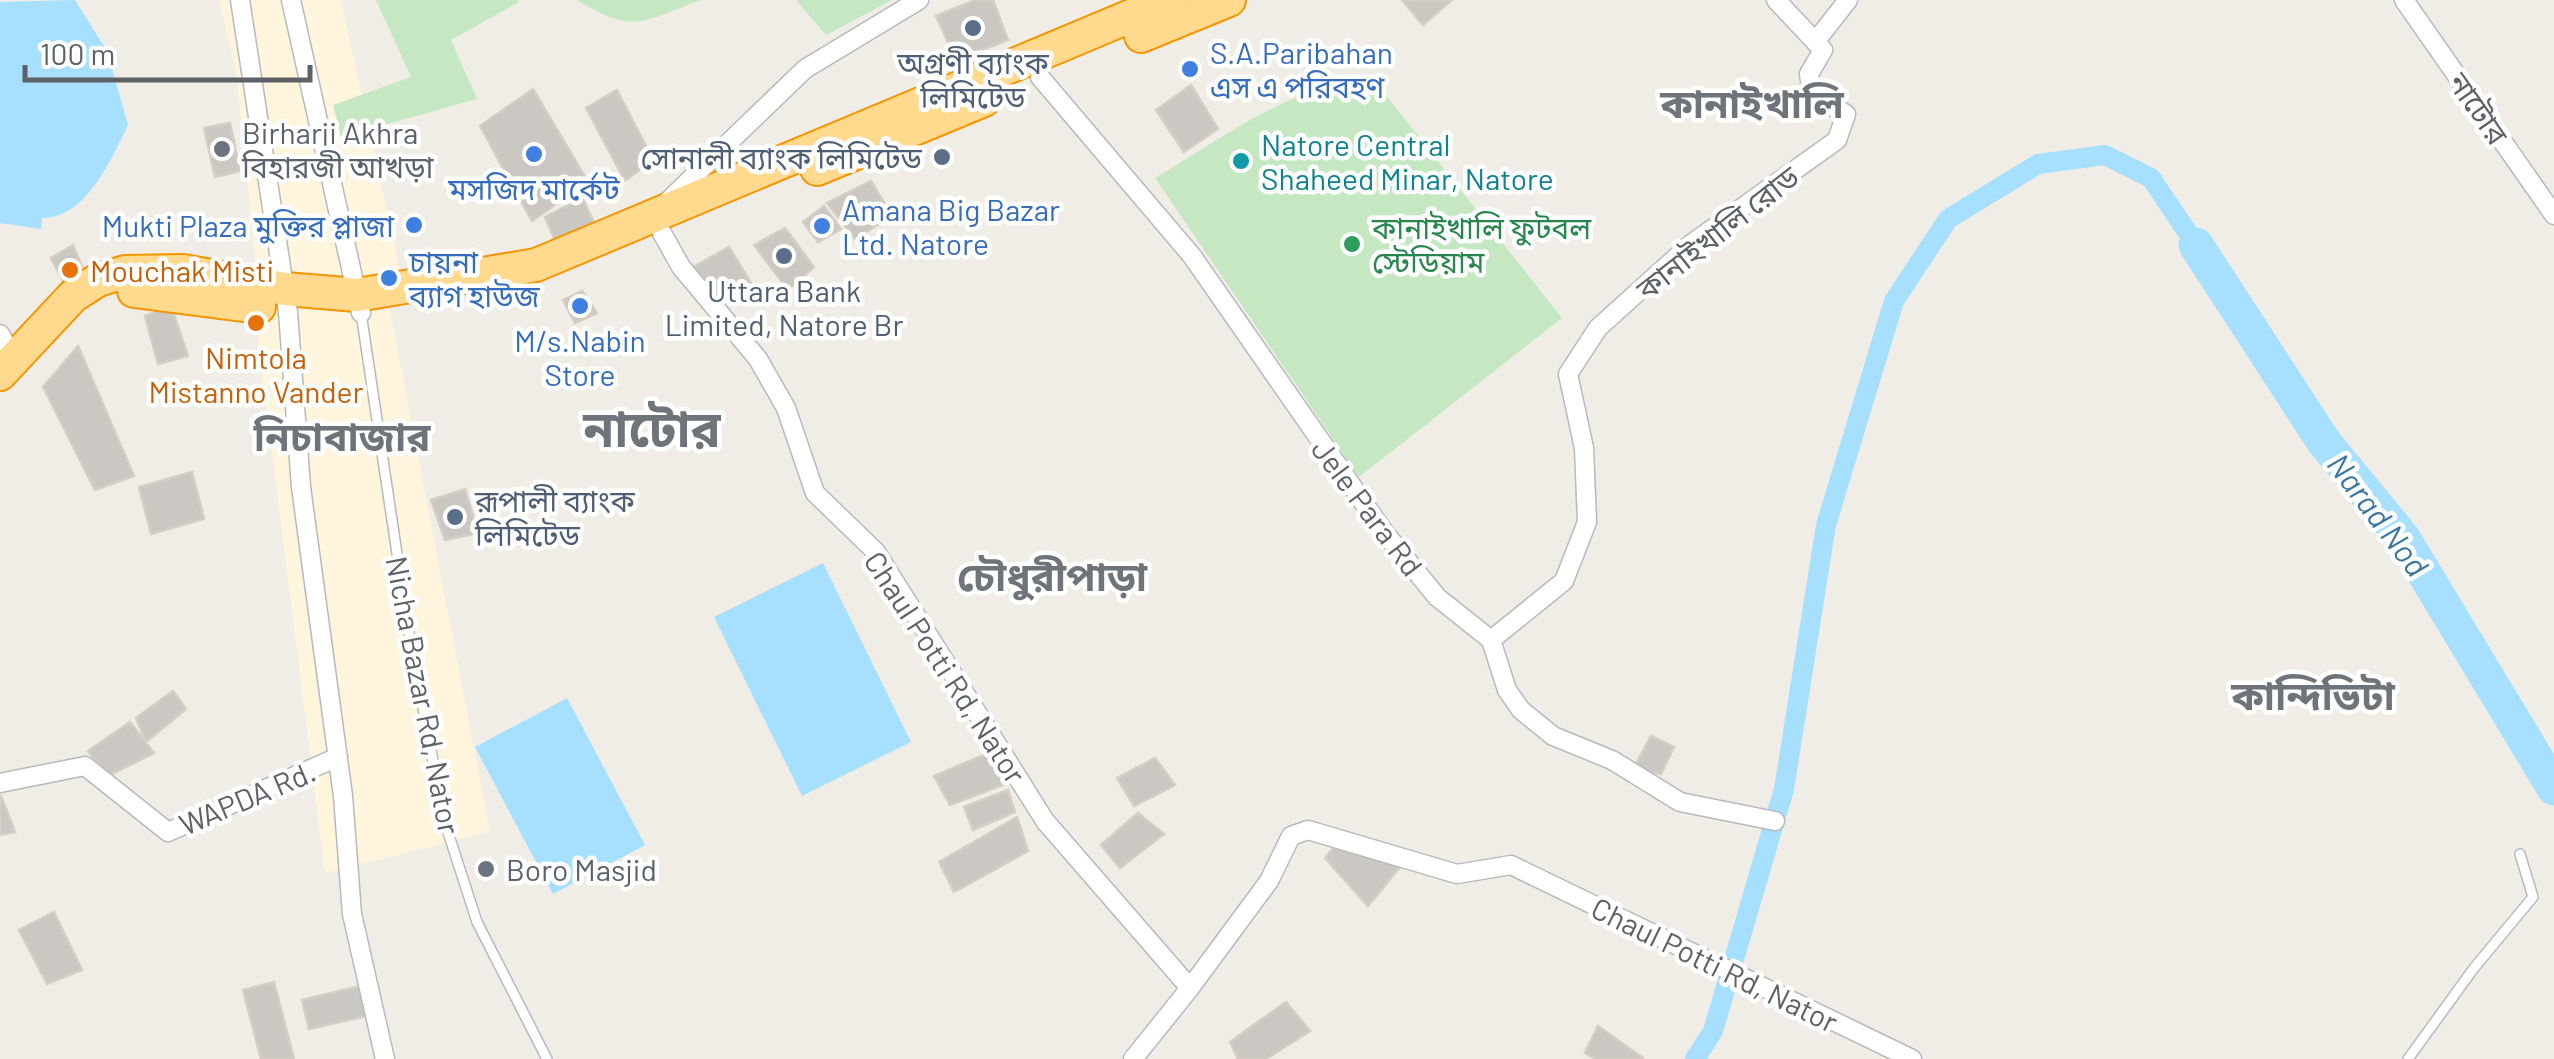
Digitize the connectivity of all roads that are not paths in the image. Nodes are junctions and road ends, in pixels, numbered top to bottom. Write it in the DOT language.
graph roads {
  1 [pos="240,0"];
  2 [pos="291,0"];
  3 [pos="919,0"];
  4 [pos="1169,0"];
  5 [pos="1229,0"];
  6 [pos="1776,0"];
  7 [pos="1848,0"];
  8 [pos="2404,0"];
  9 [pos="1815,42"];
  10 [pos="1040,77"];
  11 [pos="2554,215"];
  12 [pos="645,231"];
  13 [pos="286,300"];
  14 [pos="359,304"];
  15 [pos="5,356"];
  16 [pos="1490,640"];
  17 [pos="338,758"];
  18 [pos="0,783"];
  19 [pos="1775,821"];
  20 [pos="2520,854"];
  21 [pos="1190,988"];
  22 [pos="385,1059"];
  23 [pos="547,1059"];
  24 [pos="1133,1059"];
  25 [pos="1912,1059"];
  26 [pos="2408,1059"];
  1 -- 13 [label="street"];
  2 -- 14 [label="street"];
  3 -- 12 [label="street"];
  4 -- 12 [label="highway"];
  5 -- 10 [label="highway"];
  6 -- 9 [label="street"];
  7 -- 9 [label="street"];
  8 -- 11 [label="street, নাটোর"];
  9 -- 16 [label="street, কানাইখালি রোড"];
  10 -- 12 [label="highway"];
  10 -- 16 [label="street, Jele Para Rd"];
  12 -- 14 [label="highway"];
  12 -- 21 [label="street, Chaul Potti Rd, Nator"];
  13 -- 14 [label="highway"];
  13 -- 15 [label="highway"];
  13 -- 17 [label="street"];
  14 -- 23 [label="lane, Nicha Bazar Rd, Nator"];
  16 -- 19 [label="street"];
  17 -- 18 [label="street, WAPDA Rd."];
  17 -- 22 [label="street"];
  20 -- 26 [label="lane"];
  21 -- 24 [label="street, Chaul Potti Rd, Nator"];
  21 -- 25 [label="street, Chaul Potti Rd, Nator"];
}
